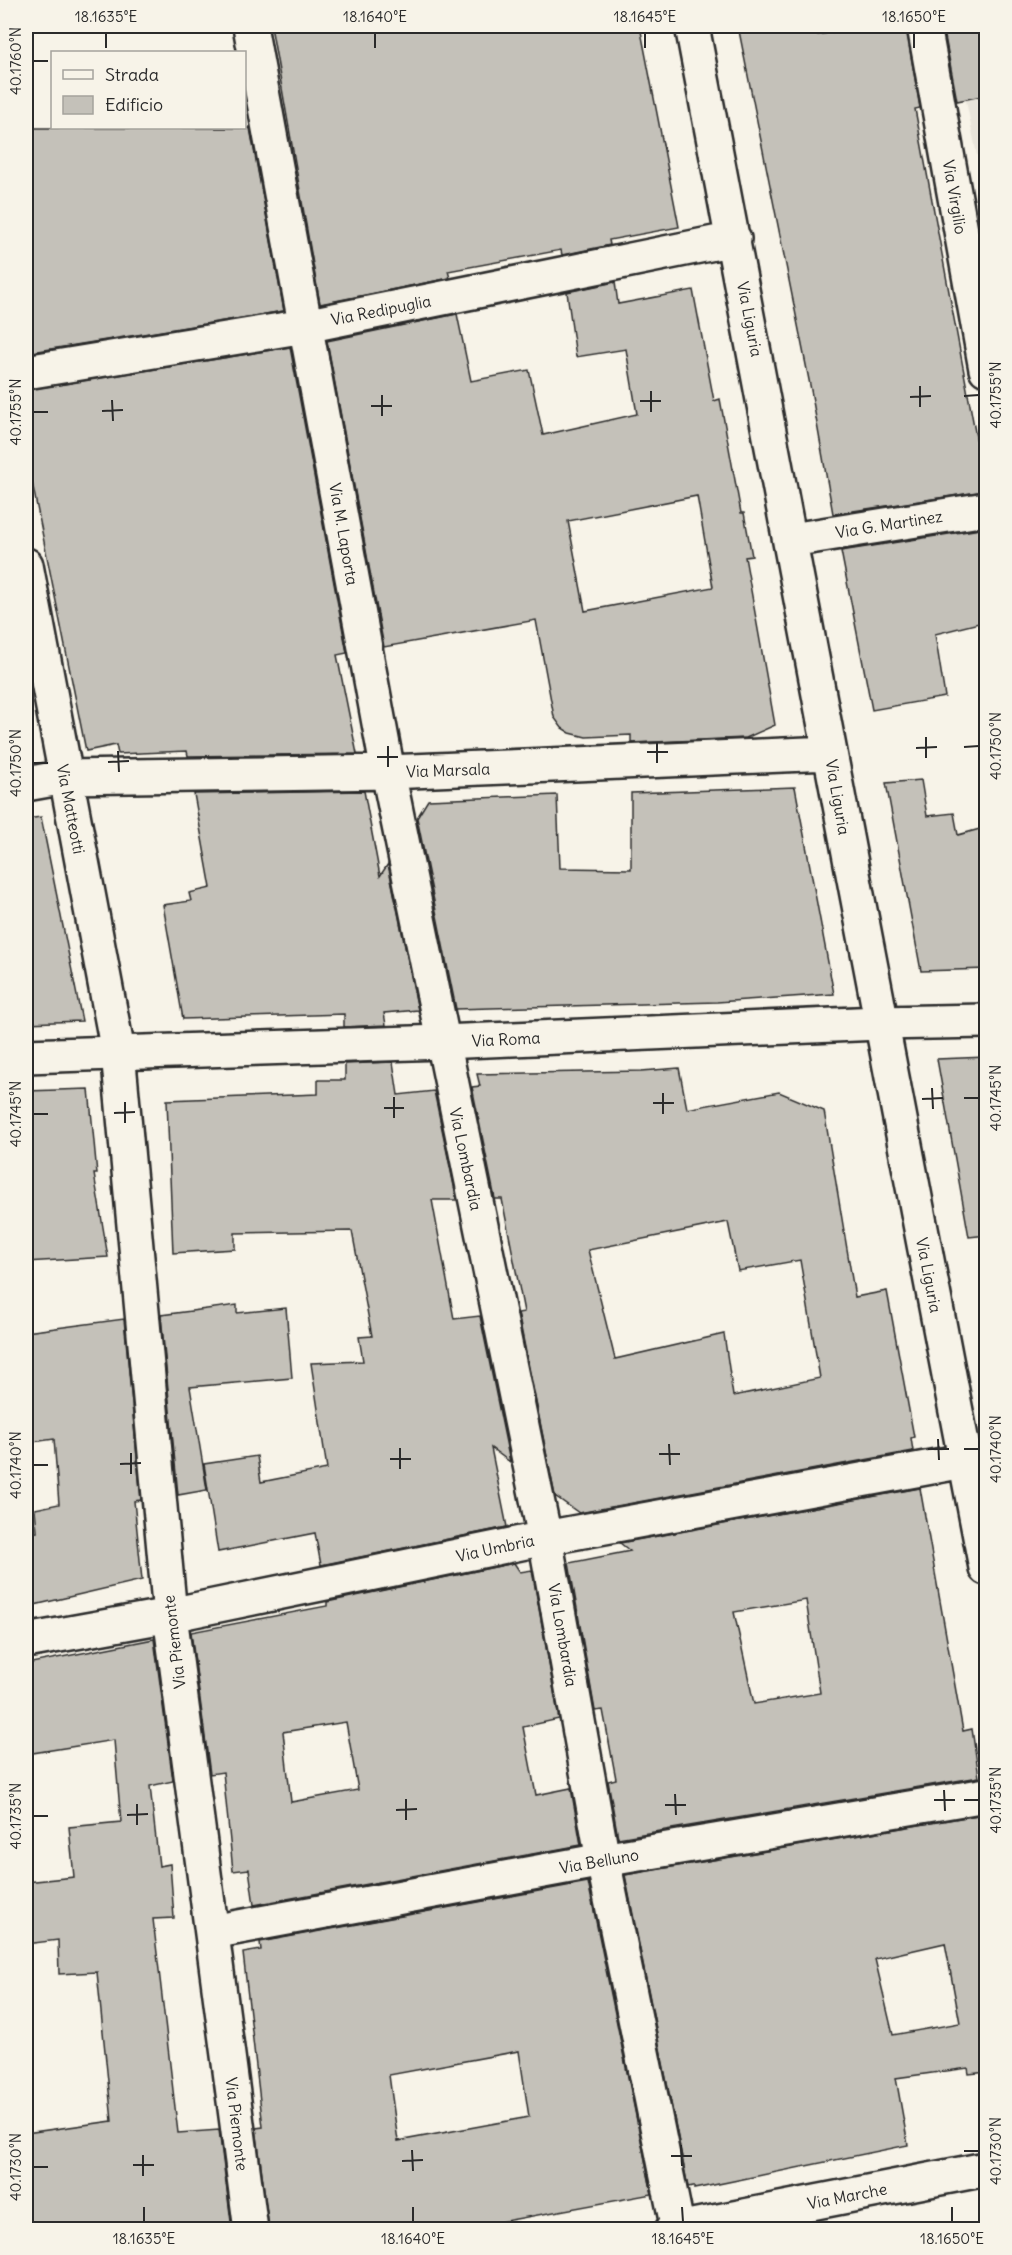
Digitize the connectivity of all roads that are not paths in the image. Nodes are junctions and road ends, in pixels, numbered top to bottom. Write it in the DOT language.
graph roads {
  1 [pos="250,26"];
  2 [pos="693,26"];
  3 [pos="924,26"];
  4 [pos="734,239"];
  5 [pos="306,326"];
  6 [pos="987,369"];
  7 [pos="26,372"];
  8 [pos="987,509"];
  9 [pos="791,540"];
  10 [pos="26,565"];
  11 [pos="830,753"];
  12 [pos="388,772"];
  13 [pos="65,777"];
  14 [pos="26,784"];
  15 [pos="987,1021"];
  16 [pos="879,1023"];
  17 [pos="442,1042"];
  18 [pos="118,1052"];
  19 [pos="26,1056"];
  20 [pos="976,1459"];
  21 [pos="545,1538"];
  22 [pos="987,1568"];
  23 [pos="170,1615"];
  24 [pos="26,1641"];
  25 [pos="987,1795"];
  26 [pos="603,1860"];
  27 [pos="212,1932"];
  28 [pos="987,2169"];
  29 [pos="251,2229"];
  30 [pos="676,2229"];
  1 -- 5 [label="street, Via M. Laporta"];
  2 -- 4 [label="street, Via Liguria"];
  3 -- 6 [label="street, Via Virgilio"];
  4 -- 5 [label="street, Via Redipuglia"];
  4 -- 9 [label="street, Via Liguria"];
  5 -- 7 [label="street, Via Redipuglia"];
  5 -- 12 [label="street, Via M. Laporta"];
  8 -- 9 [label="street, Via G. Martinez"];
  9 -- 11 [label="street, Via Liguria"];
  10 -- 13 [label="street, Via Matteotti"];
  11 -- 12 [label="street, Via Marsala"];
  11 -- 16 [label="street, Via Liguria"];
  12 -- 13 [label="street, Via Marsala"];
  12 -- 17 [label="street, Via M. Laporta"];
  13 -- 14 [label="street, Via Marsala"];
  13 -- 18 [label="street, Via Matteotti"];
  15 -- 16 [label="street, Via Roma"];
  16 -- 17 [label="street, Via Roma"];
  16 -- 20 [label="street, Via Liguria"];
  17 -- 18 [label="street, Via Roma"];
  17 -- 21 [label="street, Via Lombardia"];
  18 -- 19 [label="street, Via Roma"];
  18 -- 23 [label="street, Via Piemonte"];
  20 -- 21 [label="street, Via Umbria"];
  20 -- 22 [label="street, Via Liguria"];
  21 -- 23 [label="street, Via Umbria"];
  21 -- 26 [label="street, Via Lombardia"];
  23 -- 24 [label="street, Via Umbria"];
  23 -- 27 [label="street, Via Piemonte"];
  25 -- 26 [label="street, Via Belluno"];
  26 -- 27 [label="street, Via Belluno"];
  26 -- 30 [label="street, Via Lombardia"];
  27 -- 29 [label="street, Via Piemonte"];
  28 -- 30 [label="street, Via Marche"];
}
